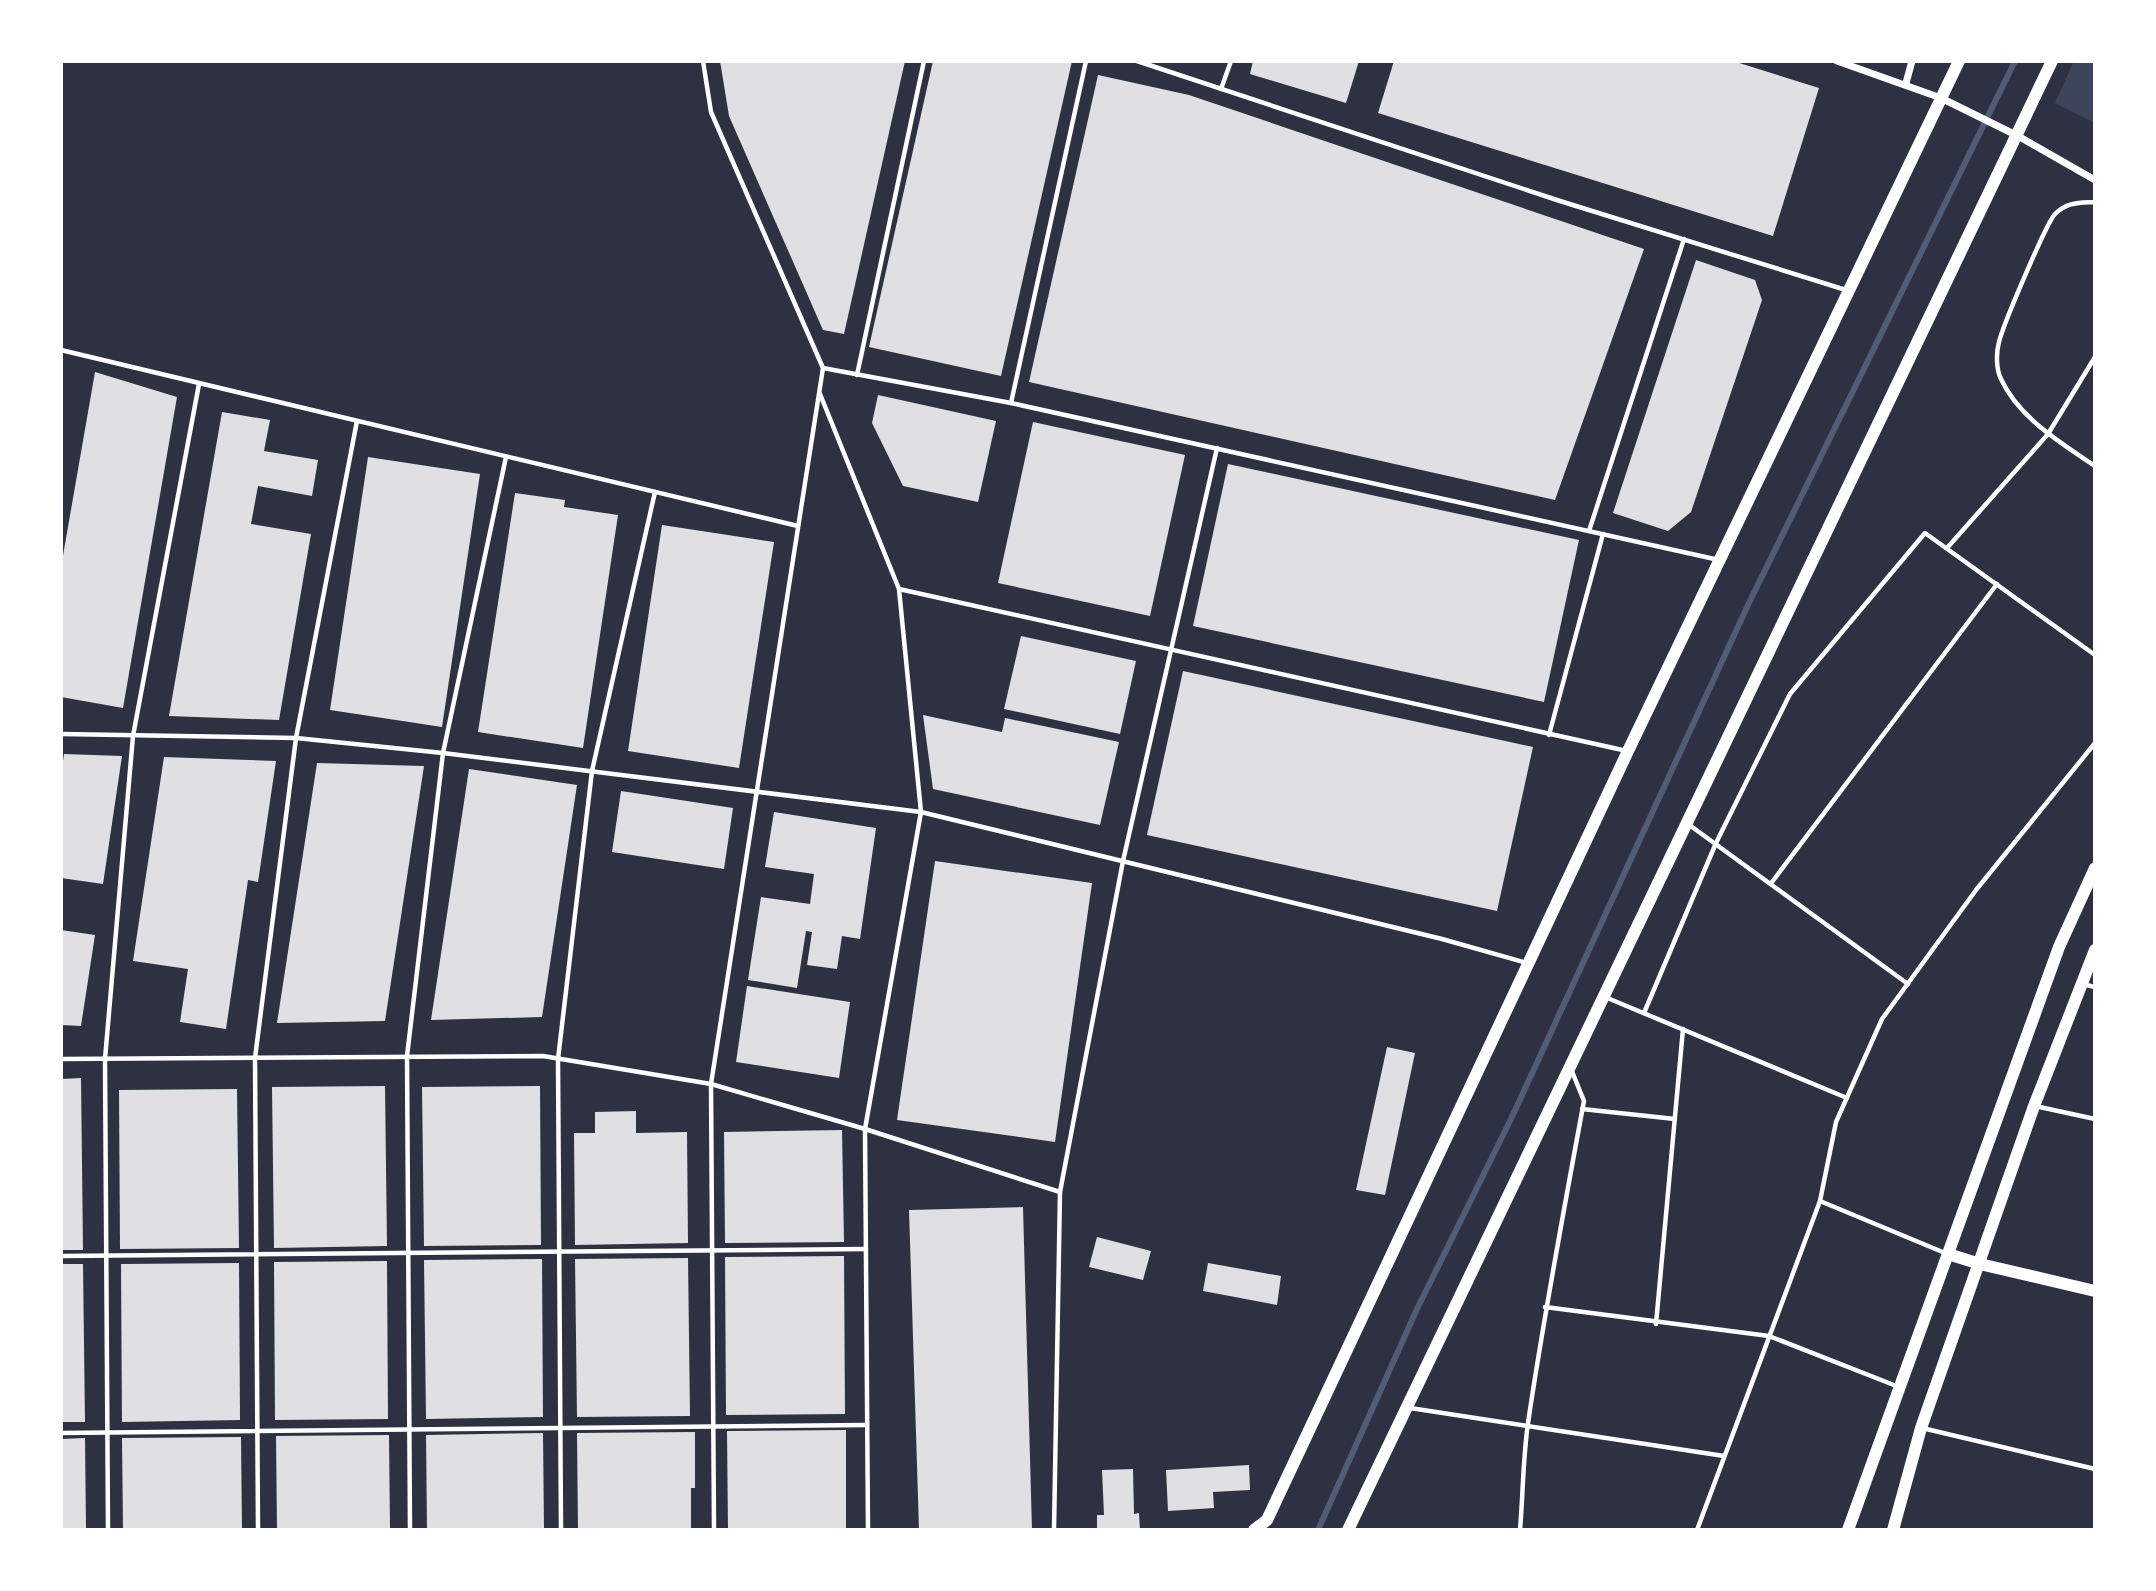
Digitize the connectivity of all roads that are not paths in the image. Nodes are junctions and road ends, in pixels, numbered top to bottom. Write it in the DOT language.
graph roads {
  1 [pos="703,61"];
  2 [pos="924,61"];
  3 [pos="1086,61"];
  4 [pos="1138,61"];
  5 [pos="1231,61"];
  6 [pos="1837,61"];
  7 [pos="1912,61"];
  8 [pos="1959,61"];
  9 [pos="2052,61"];
  10 [pos="1906,83"];
  11 [pos="1221,89"];
  12 [pos="1941,98"];
  13 [pos="2018,136"];
  14 [pos="2095,180"];
  15 [pos="2095,202"];
  16 [pos="1684,239"];
  17 [pos="1849,290"];
  18 [pos="61,350"];
  19 [pos="2095,356"];
  20 [pos="823,369"];
  21 [pos="857,375"];
  22 [pos="200,384"];
  23 [pos="819,392"];
  24 [pos="1011,403"];
  25 [pos="356,421"];
  26 [pos="2048,434"];
  27 [pos="1217,448"];
  28 [pos="506,457"];
  29 [pos="2095,466"];
  30 [pos="655,492"];
  31 [pos="798,526"];
  32 [pos="1589,531"];
  33 [pos="1603,534"];
  34 [pos="1947,548"];
  35 [pos="1719,560"];
  36 [pos="1997,584"];
  37 [pos="899,589"];
  38 [pos="1170,651"];
  39 [pos="2095,655"];
  40 [pos="61,734"];
  41 [pos="1549,735"];
  42 [pos="133,736"];
  43 [pos="296,738"];
  44 [pos="2095,743"];
  45 [pos="1628,751"];
  46 [pos="443,753"];
  47 [pos="592,771"];
  48 [pos="757,791"];
  49 [pos="921,812"];
  50 [pos="1687,823"];
  51 [pos="1716,843"];
  52 [pos="1122,861"];
  53 [pos="2095,868"];
  54 [pos="1772,883"];
  55 [pos="2095,950"];
  56 [pos="1528,964"];
  57 [pos="1908,984"];
  58 [pos="2088,985"];
  59 [pos="1604,996"];
  60 [pos="1644,1013"];
  61 [pos="1683,1029"];
  62 [pos="407,1056"];
  63 [pos="256,1058"];
  64 [pos="61,1059"];
  65 [pos="105,1059"];
  66 [pos="558,1059"];
  67 [pos="1570,1067"];
  68 [pos="711,1084"];
  69 [pos="1847,1098"];
  70 [pos="2034,1106"];
  71 [pos="1582,1109"];
  72 [pos="1675,1119"];
  73 [pos="2095,1119"];
  74 [pos="865,1129"];
  75 [pos="1060,1192"];
  76 [pos="1820,1200"];
  77 [pos="866,1249"];
  78 [pos="713,1251"];
  79 [pos="560,1252"];
  80 [pos="408,1253"];
  81 [pos="1948,1254"];
  82 [pos="257,1255"];
  83 [pos="61,1256"];
  84 [pos="106,1256"];
  85 [pos="1980,1264"];
  86 [pos="2095,1291"];
  87 [pos="1545,1307"];
  88 [pos="1656,1324"];
  89 [pos="1769,1336"];
  90 [pos="1900,1388"];
  91 [pos="1407,1407"];
  92 [pos="1528,1424"];
  93 [pos="867,1425"];
  94 [pos="714,1426"];
  95 [pos="561,1428"];
  96 [pos="1921,1428"];
  97 [pos="409,1429"];
  98 [pos="258,1431"];
  99 [pos="107,1432"];
  100 [pos="61,1433"];
  101 [pos="1724,1456"];
  102 [pos="2095,1469"];
  103 [pos="108,1530"];
  104 [pos="258,1530"];
  105 [pos="410,1530"];
  106 [pos="561,1530"];
  107 [pos="714,1530"];
  108 [pos="868,1530"];
  109 [pos="1054,1530"];
  110 [pos="1254,1530"];
  111 [pos="1348,1530"];
  112 [pos="1520,1530"];
  113 [pos="1697,1530"];
  114 [pos="1848,1530"];
  115 [pos="1893,1530"];
  1 -- 20 [label="lane"];
  2 -- 21 [label="lane"];
  3 -- 24 [label="lane"];
  4 -- 11 [label="lane"];
  5 -- 11 [label="lane"];
  6 -- 10 [label="street"];
  7 -- 10 [label="street"];
  8 -- 12 [label="street"];
  9 -- 13 [label="street"];
  10 -- 12 [label="street"];
  11 -- 16 [label="lane"];
  12 -- 13 [label="street"];
  12 -- 17 [label="street"];
  13 -- 14 [label="street"];
  13 -- 50 [label="street"];
  15 -- 26 [label="lane"];
  16 -- 17 [label="lane"];
  16 -- 32 [label="lane"];
  17 -- 35 [label="street"];
  18 -- 22 [label="lane"];
  19 -- 26 [label="lane"];
  20 -- 21 [label="lane"];
  20 -- 23 [label="lane"];
  21 -- 24 [label="lane"];
  22 -- 25 [label="lane"];
  22 -- 42 [label="lane"];
  23 -- 31 [label="lane"];
  23 -- 37 [label="lane"];
  24 -- 27 [label="lane"];
  25 -- 28 [label="lane"];
  25 -- 43 [label="lane"];
  26 -- 29 [label="lane"];
  26 -- 34 [label="lane"];
  27 -- 32 [label="lane"];
  27 -- 38 [label="lane"];
  28 -- 30 [label="lane"];
  28 -- 46 [label="lane"];
  30 -- 31 [label="lane"];
  30 -- 47 [label="lane"];
  31 -- 48 [label="lane"];
  32 -- 33 [label="lane"];
  33 -- 35 [label="lane"];
  33 -- 41 [label="lane"];
  34 -- 36 [label="lane"];
  34 -- 51 [label="lane"];
  35 -- 45 [label="street"];
  36 -- 39 [label="lane"];
  36 -- 54 [label="lane"];
  37 -- 38 [label="lane"];
  37 -- 49 [label="lane"];
  38 -- 41 [label="lane"];
  38 -- 52 [label="lane"];
  40 -- 42 [label="lane"];
  41 -- 45 [label="lane"];
  42 -- 43 [label="lane"];
  42 -- 65 [label="lane"];
  43 -- 46 [label="lane"];
  43 -- 63 [label="lane"];
  44 -- 57 [label="lane"];
  45 -- 56 [label="street"];
  46 -- 47 [label="lane"];
  46 -- 62 [label="lane"];
  47 -- 48 [label="lane"];
  47 -- 66 [label="lane"];
  48 -- 49 [label="lane"];
  48 -- 68 [label="lane"];
  49 -- 52 [label="lane"];
  49 -- 74 [label="lane"];
  50 -- 51 [label="lane"];
  50 -- 59 [label="street"];
  51 -- 54 [label="lane"];
  51 -- 60 [label="lane"];
  52 -- 56 [label="lane"];
  52 -- 75 [label="lane"];
  53 -- 81 [label="street"];
  54 -- 57 [label="lane"];
  55 -- 58 [label="street"];
  56 -- 110 [label="street"];
  57 -- 69 [label="lane"];
  58 -- 70 [label="street"];
  59 -- 60 [label="lane"];
  59 -- 67 [label="street"];
  60 -- 61 [label="lane"];
  61 -- 69 [label="lane"];
  61 -- 72 [label="lane"];
  62 -- 63 [label="lane"];
  62 -- 66 [label="lane"];
  62 -- 80 [label="lane"];
  63 -- 65 [label="lane"];
  63 -- 82 [label="lane"];
  64 -- 65 [label="lane"];
  65 -- 84 [label="lane"];
  66 -- 68 [label="lane"];
  66 -- 79 [label="lane"];
  67 -- 71 [label="lane"];
  67 -- 91 [label="street"];
  68 -- 74 [label="lane"];
  68 -- 78 [label="lane"];
  69 -- 76 [label="lane"];
  70 -- 73 [label="lane"];
  70 -- 85 [label="street"];
  71 -- 72 [label="lane"];
  71 -- 87 [label="lane"];
  72 -- 88 [label="lane"];
  74 -- 75 [label="lane"];
  74 -- 77 [label="lane"];
  75 -- 109 [label="lane"];
  76 -- 81 [label="lane"];
  76 -- 89 [label="lane"];
  77 -- 78 [label="lane"];
  77 -- 93 [label="lane"];
  78 -- 79 [label="lane"];
  78 -- 94 [label="lane"];
  79 -- 80 [label="lane"];
  79 -- 95 [label="lane"];
  80 -- 82 [label="lane"];
  80 -- 97 [label="lane"];
  81 -- 85 [label="street"];
  81 -- 90 [label="street"];
  82 -- 84 [label="lane"];
  82 -- 98 [label="lane"];
  83 -- 84 [label="lane"];
  84 -- 99 [label="lane"];
  85 -- 86 [label="street"];
  85 -- 96 [label="street"];
  87 -- 88 [label="lane"];
  87 -- 92 [label="lane"];
  88 -- 89 [label="lane"];
  89 -- 90 [label="lane"];
  89 -- 101 [label="lane"];
  90 -- 114 [label="street"];
  91 -- 92 [label="lane"];
  91 -- 111 [label="street"];
  92 -- 101 [label="lane"];
  92 -- 112 [label="lane"];
  93 -- 94 [label="lane"];
  93 -- 108 [label="lane"];
  94 -- 95 [label="lane"];
  94 -- 107 [label="lane"];
  95 -- 97 [label="lane"];
  95 -- 106 [label="lane"];
  96 -- 102 [label="lane"];
  96 -- 115 [label="street"];
  97 -- 98 [label="lane"];
  97 -- 105 [label="lane"];
  98 -- 99 [label="lane"];
  98 -- 104 [label="lane"];
  99 -- 100 [label="lane"];
  99 -- 103 [label="lane"];
  101 -- 113 [label="lane"];
}
